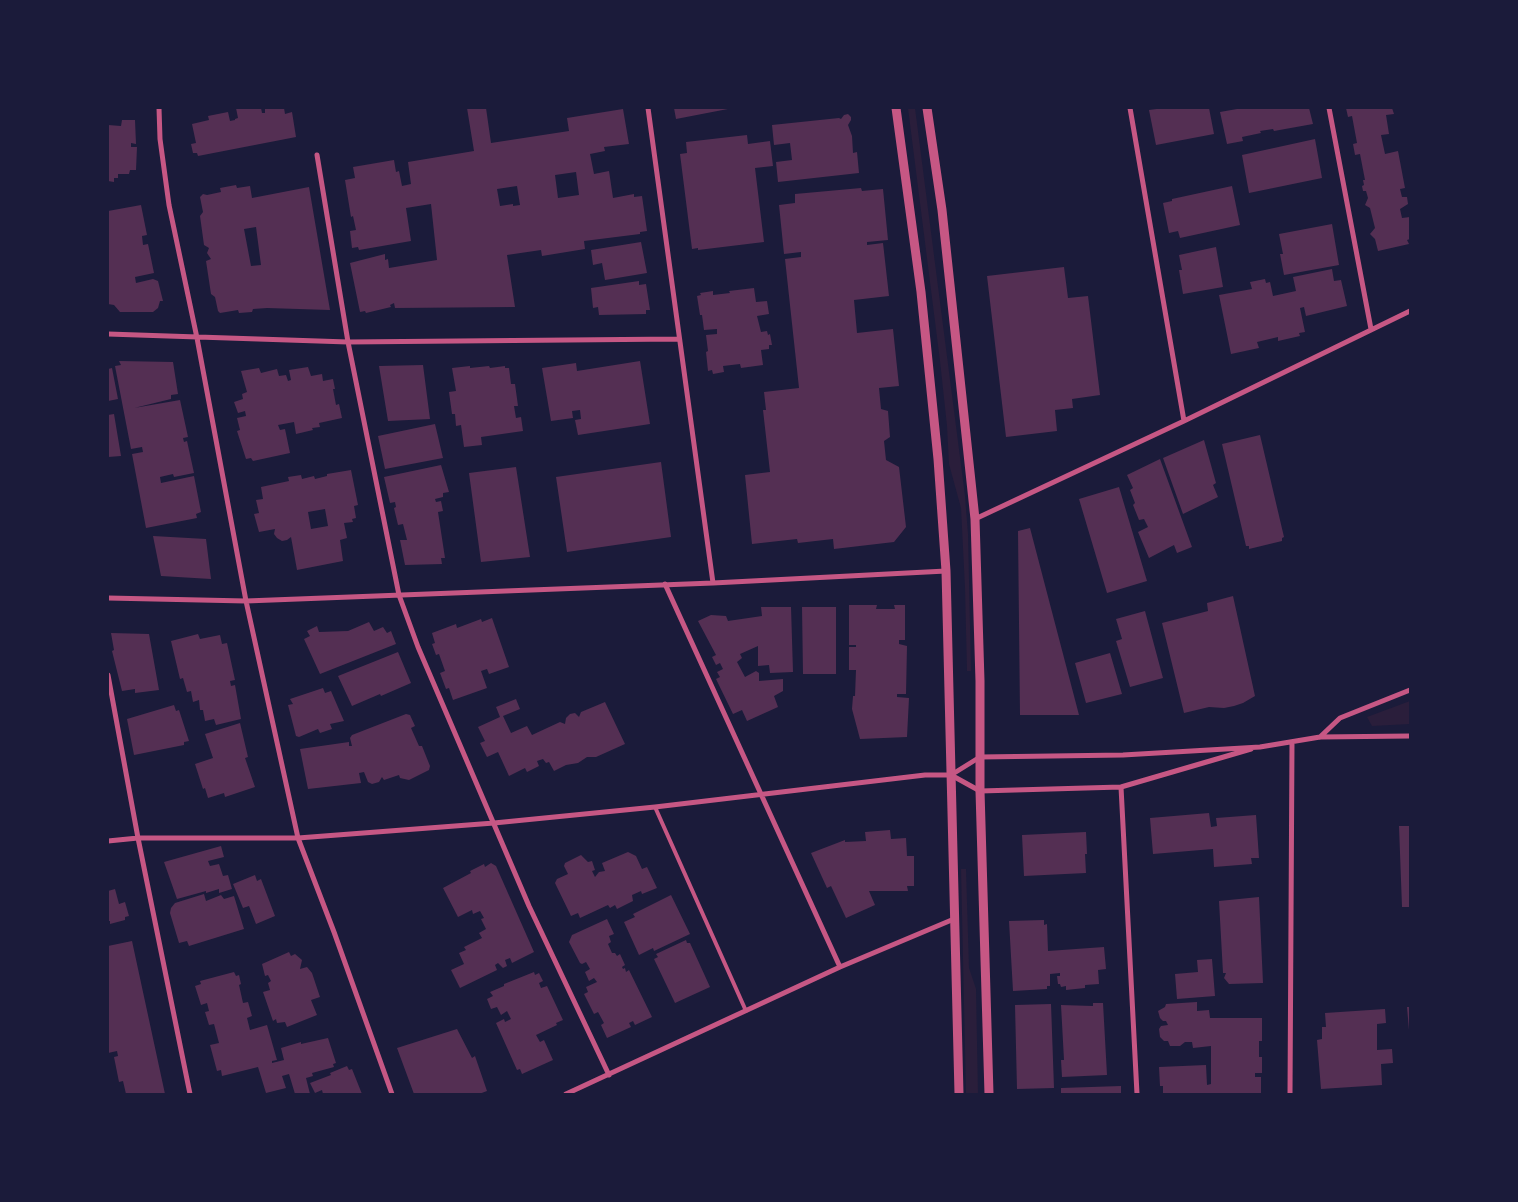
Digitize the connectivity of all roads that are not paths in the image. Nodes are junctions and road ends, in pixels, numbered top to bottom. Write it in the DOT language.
graph roads {
  1 [pos="159,108"];
  2 [pos="648,108"];
  3 [pos="896,108"];
  4 [pos="927,108"];
  5 [pos="1130,108"];
  6 [pos="1329,108"];
  7 [pos="317,155"];
  8 [pos="1410,311"];
  9 [pos="1371,329"];
  10 [pos="108,334"];
  11 [pos="197,338"];
  12 [pos="678,339"];
  13 [pos="348,342"];
  14 [pos="1184,421"];
  15 [pos="975,519"];
  16 [pos="946,571"];
  17 [pos="713,583"];
  18 [pos="665,584"];
  19 [pos="399,595"];
  20 [pos="108,598"];
  21 [pos="246,601"];
  22 [pos="108,675"];
  23 [pos="1410,690"];
  24 [pos="1410,736"];
  25 [pos="1320,738"];
  26 [pos="1292,742"];
  27 [pos="1260,747"];
  28 [pos="980,757"];
  29 [pos="951,774"];
  30 [pos="1121,787"];
  31 [pos="980,791"];
  32 [pos="760,794"];
  33 [pos="655,807"];
  34 [pos="494,822"];
  35 [pos="138,838"];
  36 [pos="298,838"];
  37 [pos="108,841"];
  38 [pos="954,918"];
  39 [pos="840,968"];
  40 [pos="746,1011"];
  41 [pos="608,1075"];
  42 [pos="190,1094"];
  43 [pos="392,1094"];
  44 [pos="566,1094"];
  45 [pos="959,1094"];
  46 [pos="989,1094"];
  47 [pos="1137,1094"];
  48 [pos="1290,1094"];
  1 -- 11 [label="street"];
  2 -- 12 [label="street"];
  3 -- 16 [label="street"];
  4 -- 15 [label="street"];
  5 -- 14 [label="street"];
  6 -- 9 [label="street"];
  7 -- 13 [label="street"];
  8 -- 9 [label="street"];
  9 -- 14 [label="street"];
  10 -- 11 [label="street"];
  11 -- 13 [label="street"];
  11 -- 21 [label="street"];
  12 -- 13 [label="street"];
  12 -- 17 [label="street"];
  13 -- 19 [label="street"];
  14 -- 15 [label="street"];
  15 -- 28 [label="street"];
  16 -- 17 [label="street"];
  16 -- 29 [label="street"];
  17 -- 18 [label="street"];
  18 -- 19 [label="street"];
  18 -- 32 [label="street"];
  19 -- 21 [label="street"];
  19 -- 34 [label="street"];
  20 -- 21 [label="street"];
  21 -- 36 [label="street"];
  22 -- 35 [label="street"];
  23 -- 25 [label="street"];
  24 -- 25 [label="street"];
  25 -- 26 [label="street"];
  26 -- 27 [label="street"];
  26 -- 48 [label="street"];
  27 -- 28 [label="street"];
  27 -- 30 [label="street"];
  28 -- 29 [label="street"];
  28 -- 31 [label="street"];
  29 -- 31 [label="street"];
  29 -- 32 [label="street"];
  29 -- 38 [label="street"];
  30 -- 31 [label="street"];
  30 -- 47 [label="street"];
  31 -- 46 [label="street"];
  32 -- 33 [label="street"];
  32 -- 39 [label="street"];
  33 -- 34 [label="street"];
  33 -- 40 [label="lane"];
  34 -- 36 [label="street"];
  34 -- 41 [label="street"];
  35 -- 36 [label="street"];
  35 -- 37 [label="street"];
  35 -- 42 [label="street"];
  36 -- 43 [label="street"];
  38 -- 39 [label="street"];
  38 -- 45 [label="street"];
  39 -- 40 [label="street"];
  40 -- 41 [label="street"];
  41 -- 44 [label="street"];
}
